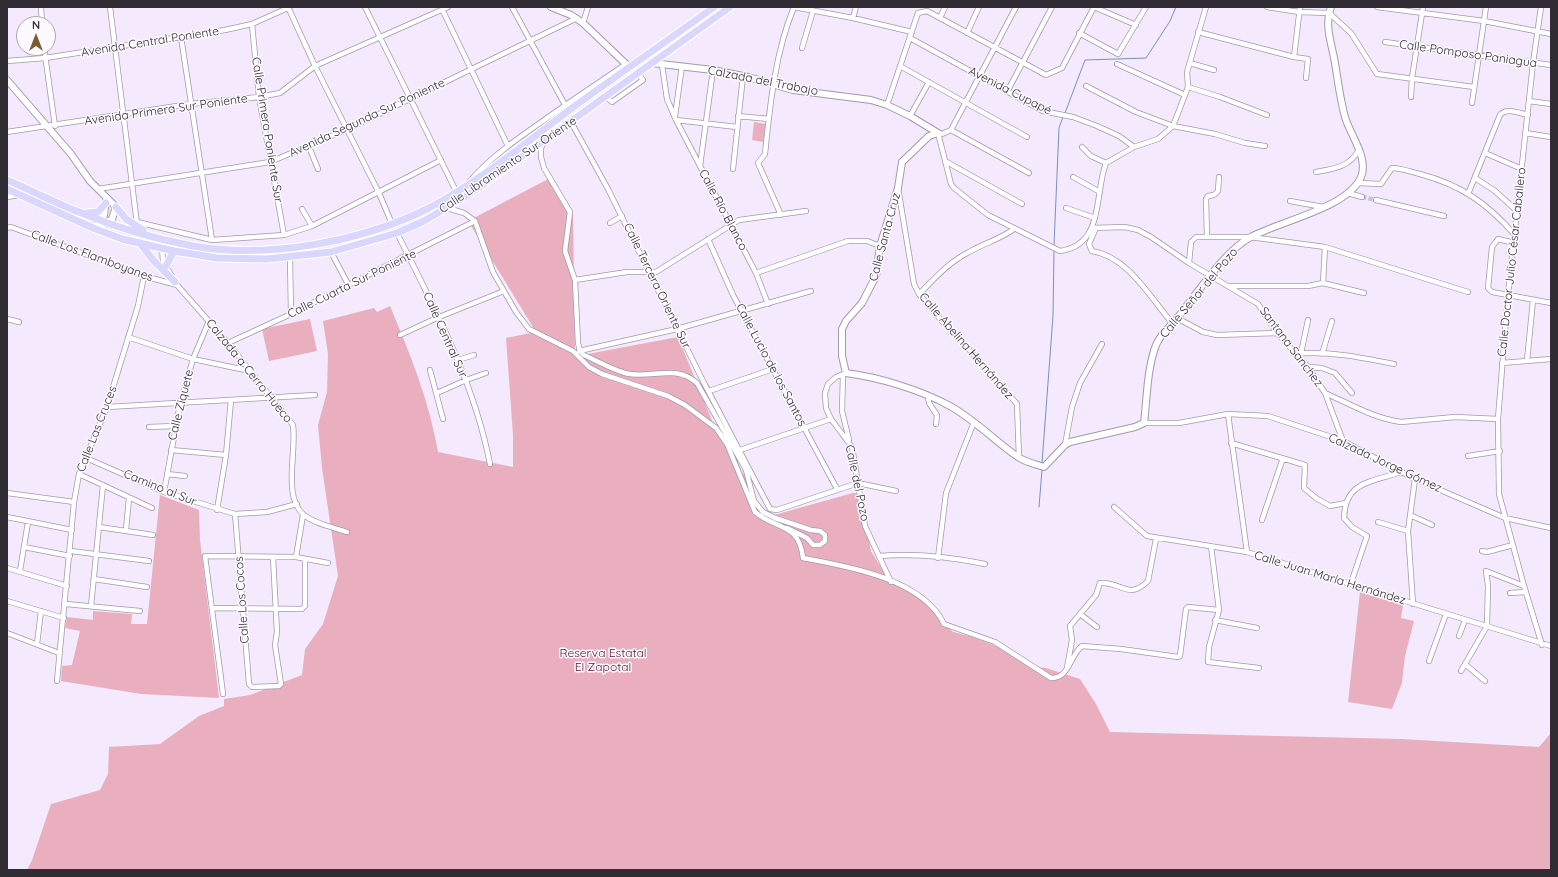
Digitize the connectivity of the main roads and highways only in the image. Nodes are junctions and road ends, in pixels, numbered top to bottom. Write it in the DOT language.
graph roads {
  1 [pos="714,7"];
  2 [pos="730,7"];
  3 [pos="7,180"];
  4 [pos="7,189"];
  5 [pos="106,200"];
  6 [pos="116,207"];
  7 [pos="80,213"];
  8 [pos="153,236"];
  9 [pos="140,243"];
  10 [pos="174,251"];
  11 [pos="166,266"];
  12 [pos="176,283"];
  1 -- 8 [label="main road, Calle Libramiento Sur Oriente"];
  2 -- 10 [label="main road, Calle Libramiento Sur Oriente"];
  3 -- 7 [label="main road, Calle Libramiento Sur Oriente"];
  4 -- 9 [label="main road, Calle Libramiento Sur Oriente"];
  5 -- 7 [label="main road"];
  6 -- 8 [label="main road"];
  7 -- 8 [label="main road, Calle Libramiento Sur Oriente"];
  9 -- 10 [label="main road, Calle Libramiento Sur Oriente"];
  9 -- 12 [label="main road"];
  10 -- 11 [label="main road"];
}
